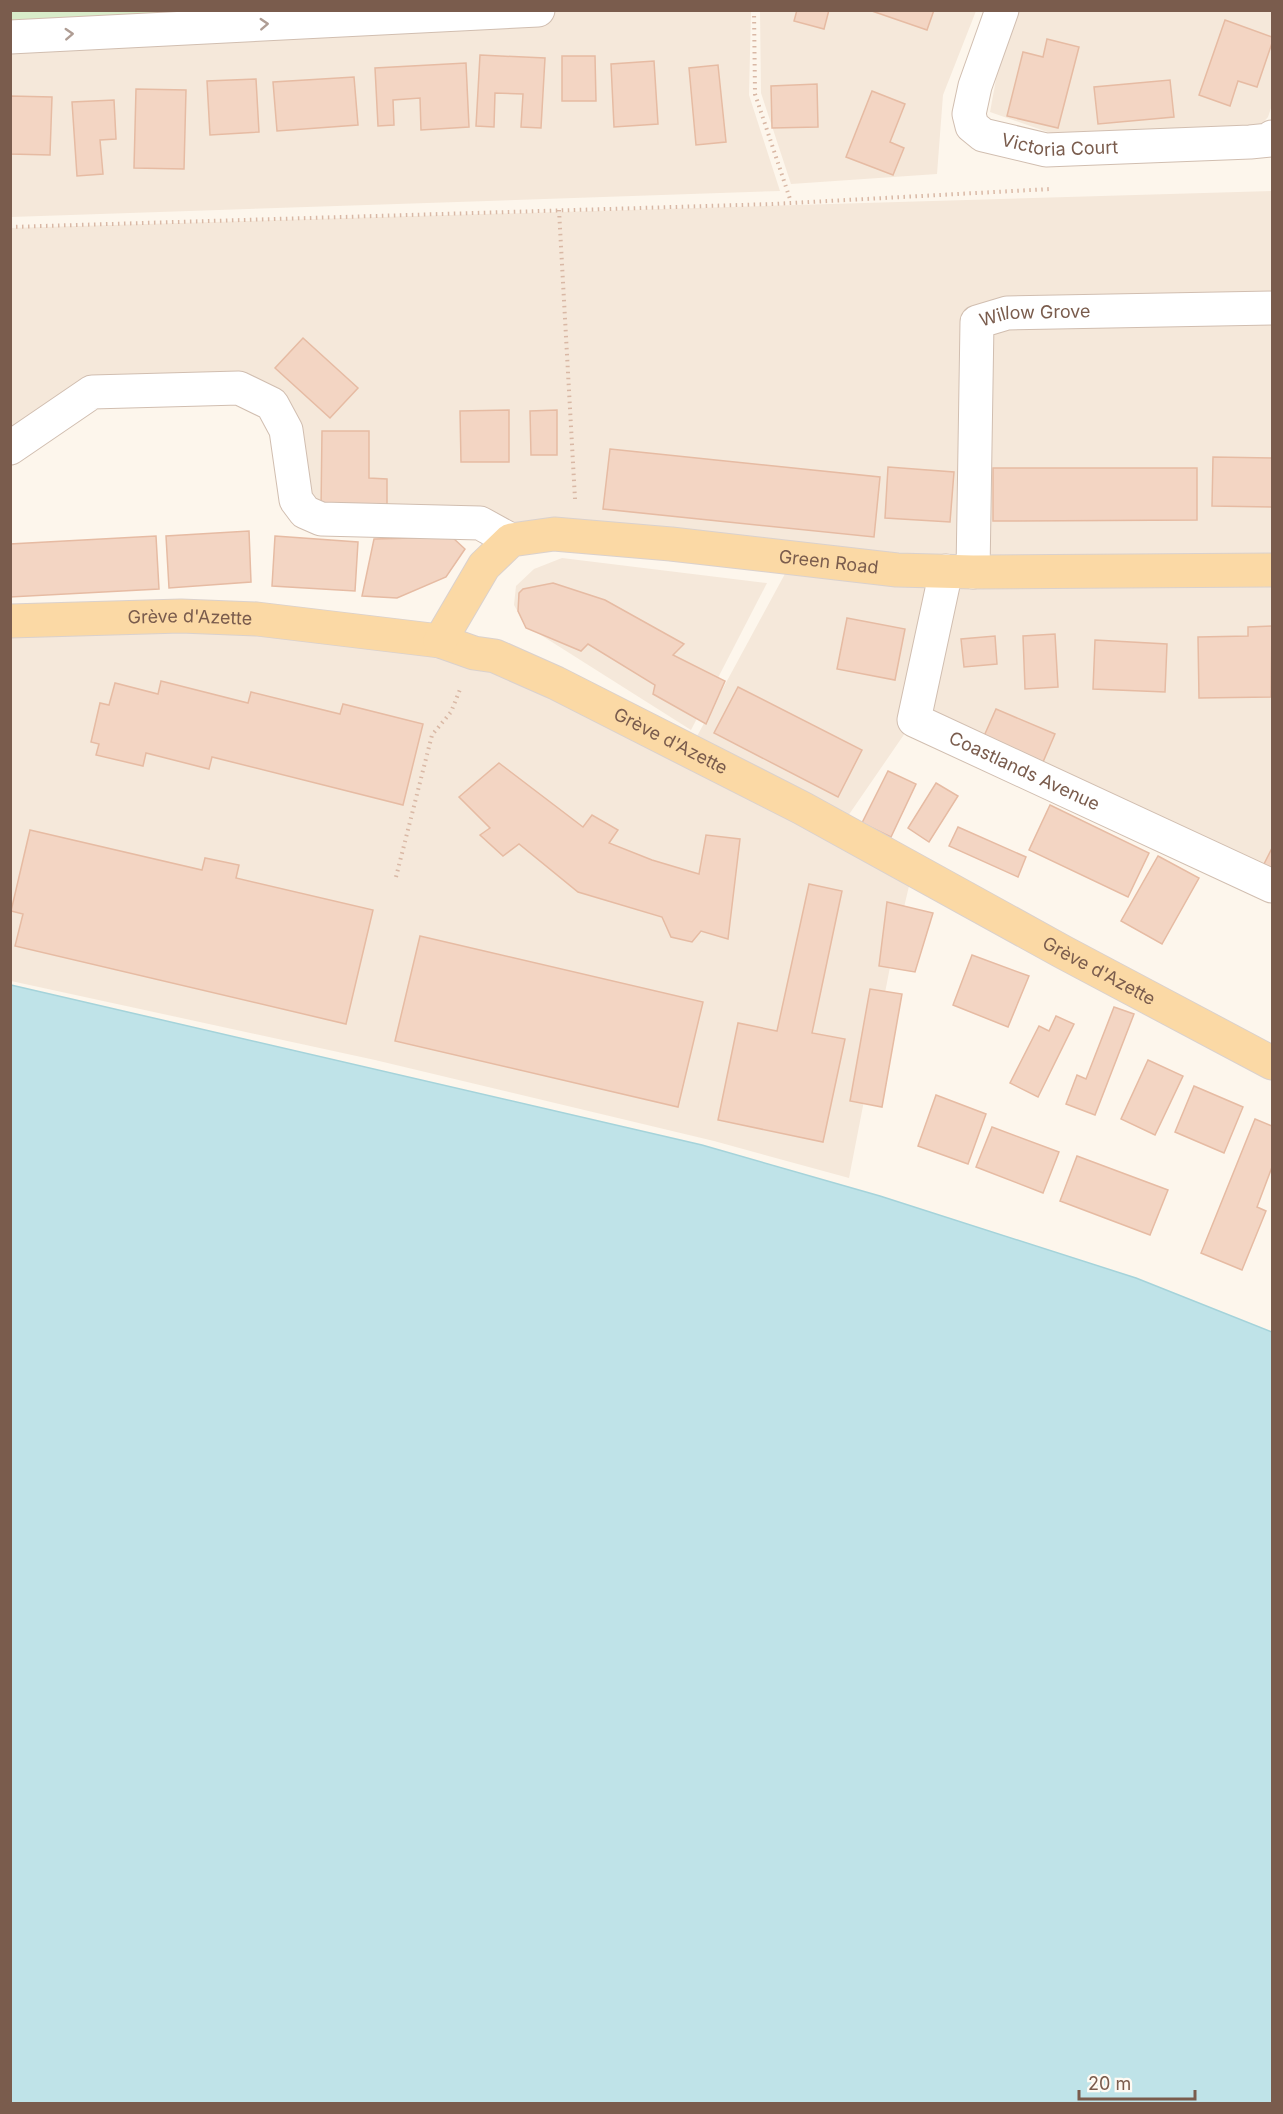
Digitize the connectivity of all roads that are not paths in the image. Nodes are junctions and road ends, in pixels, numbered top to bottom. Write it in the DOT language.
graph roads {
  1 [pos="538,10"];
  2 [pos="1002,10"];
  3 [pos="10,37"];
  4 [pos="1272,137"];
  5 [pos="1272,308"];
  6 [pos="10,448"];
  7 [pos="511,540"];
  8 [pos="1272,570"];
  9 [pos="960,572"];
  10 [pos="10,621"];
  11 [pos="440,641"];
  12 [pos="1272,886"];
  13 [pos="1272,1063"];
  3 -- 1 [label="street, one-way"];
  2 -- 4 [label="street, Victoria Court"];
  5 -- 9 [label="street, Willow Grove"];
  6 -- 7 [label="street"];
  7 -- 9 [label="main road, Green Road"];
  7 -- 11 [label="main road"];
  8 -- 9 [label="main road, Green Road"];
  9 -- 12 [label="street, Coastlands Avenue"];
  10 -- 11 [label="main road, Grève d'Azette"];
  11 -- 13 [label="main road, Grève d'Azette"];
}
